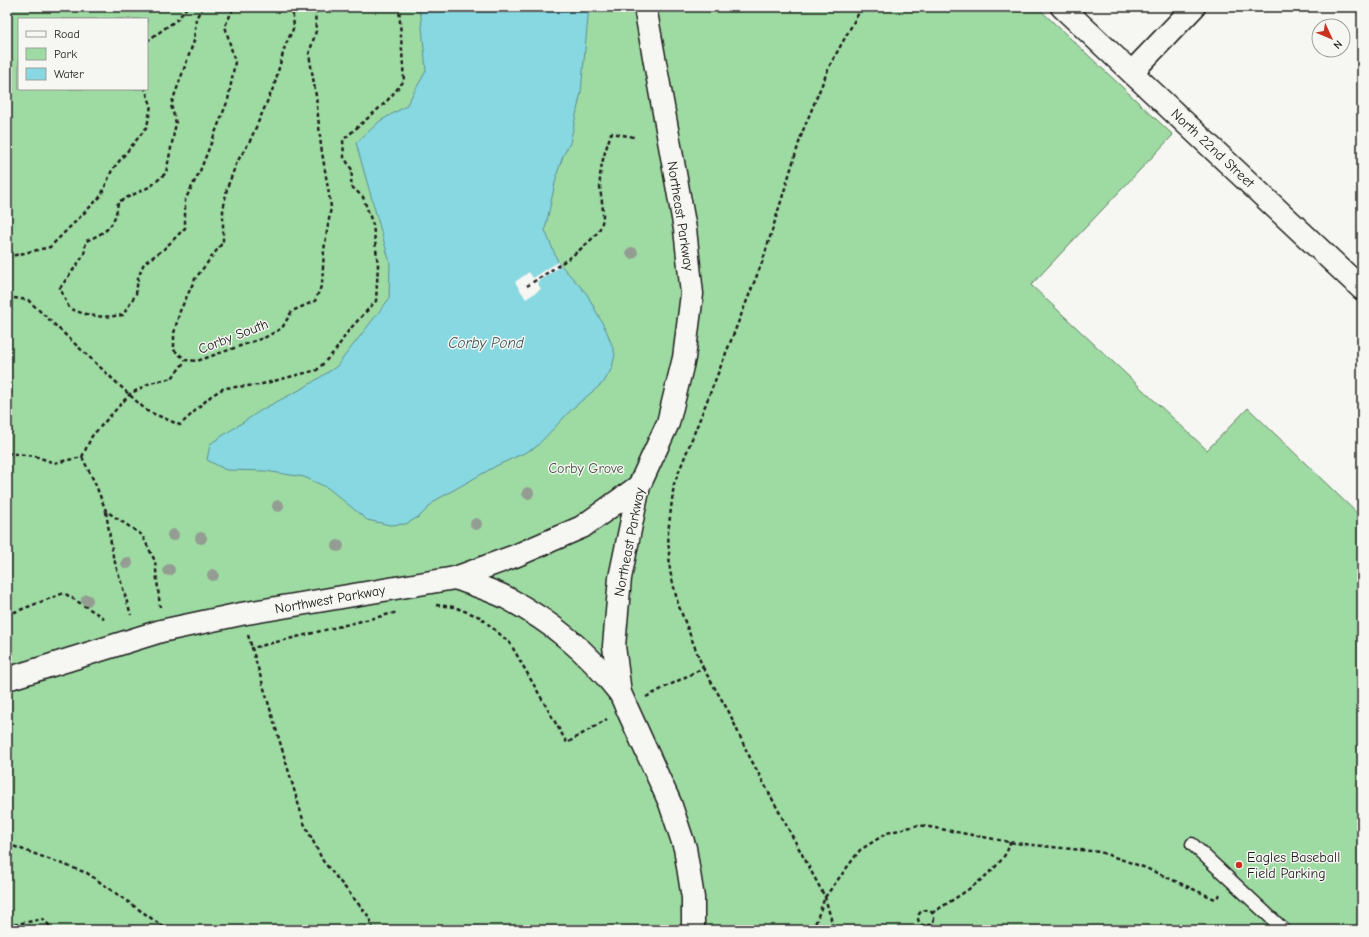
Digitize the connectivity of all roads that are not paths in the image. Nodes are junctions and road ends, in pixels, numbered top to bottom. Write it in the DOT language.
graph roads {
  1 [pos="645,7"];
  2 [pos="1062,7"];
  3 [pos="1194,7"];
  4 [pos="1132,72"];
  5 [pos="1362,289"];
  6 [pos="639,486"];
  7 [pos="455,578"];
  8 [pos="7,679"];
  9 [pos="620,693"];
  10 [pos="1192,844"];
  11 [pos="692,930"];
  12 [pos="1284,930"];
  1 -- 6 [label="street, Northeast Parkway"];
  2 -- 4 [label="street, North 22nd Street"];
  3 -- 4 [label="street"];
  4 -- 5 [label="street, North 22nd Street"];
  6 -- 7 [label="street, Northwest Parkway"];
  6 -- 9 [label="street, Northeast Parkway"];
  7 -- 8 [label="street, Northwest Parkway"];
  7 -- 9 [label="street"];
  9 -- 11 [label="street, Northeast Parkway"];
  10 -- 12 [label="lane"];
}
